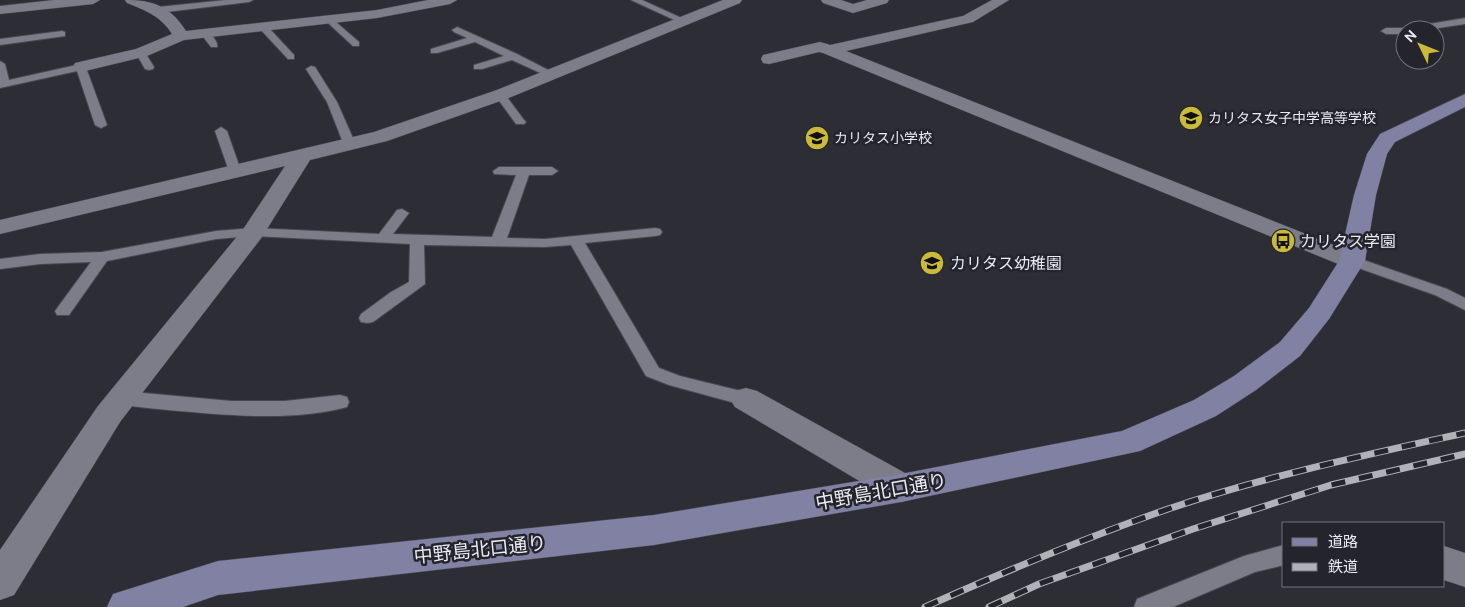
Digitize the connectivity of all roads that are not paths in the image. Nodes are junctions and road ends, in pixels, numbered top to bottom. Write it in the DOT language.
graph roads {
  1 [pos="93,0"];
  2 [pos="132,0"];
  3 [pos="249,0"];
  4 [pos="450,0"];
  5 [pos="635,0"];
  6 [pos="735,0"];
  7 [pos="828,0"];
  8 [pos="882,0"];
  9 [pos="1002,0"];
  10 [pos="33,3"];
  11 [pos="0,10"];
  12 [pos="158,10"];
  13 [pos="330,20"];
  14 [pos="684,20"];
  15 [pos="1465,21"];
  16 [pos="1445,24"];
  17 [pos="264,28"];
  18 [pos="457,30"];
  19 [pos="1386,31"];
  20 [pos="1395,31"];
  21 [pos="62,34"];
  22 [pos="181,36"];
  23 [pos="475,39"];
  24 [pos="0,42"];
  25 [pos="356,44"];
  26 [pos="434,50"];
  27 [pos="829,50"];
  28 [pos="514,56"];
  29 [pos="291,57"];
  30 [pos="769,59"];
  31 [pos="0,64"];
  32 [pos="81,67"];
  33 [pos="478,67"];
  34 [pos="311,69"];
  35 [pos="551,74"];
  36 [pos="2,84"];
  37 [pos="500,94"];
  38 [pos="1465,100"];
  39 [pos="520,122"];
  40 [pos="101,125"];
  41 [pos="221,131"];
  42 [pos="350,145"];
  43 [pos="301,158"];
  44 [pos="235,171"];
  45 [pos="499,171"];
  46 [pos="524,171"];
  47 [pos="552,171"];
  48 [pos="402,213"];
  49 [pos="0,227"];
  50 [pos="253,232"];
  51 [pos="655,232"];
  52 [pos="384,237"];
  53 [pos="418,240"];
  54 [pos="576,241"];
  55 [pos="498,242"];
  56 [pos="102,257"];
  57 [pos="1352,261"];
  58 [pos="0,264"];
  59 [pos="1465,305"];
  60 [pos="63,311"];
  61 [pos="367,318"];
  62 [pos="122,398"];
  63 [pos="746,399"];
  64 [pos="340,402"];
  65 [pos="901,488"];
  66 [pos="1282,556"];
  67 [pos="1445,563"];
  68 [pos="1465,570"];
  69 [pos="0,583"];
  70 [pos="128,607"];
  71 [pos="1146,607"];
  1 -- 10 [label="street"];
  2 -- 12 [label="street"];
  3 -- 12 [label="lane"];
  4 -- 13 [label="street"];
  5 -- 14 [label="lane"];
  6 -- 14 [label="street"];
  7 -- 8 [label="street"];
  9 -- 27 [label="street"];
  10 -- 11 [label="street"];
  12 -- 22 [label="street"];
  13 -- 17 [label="street"];
  13 -- 25 [label="lane"];
  14 -- 35 [label="street"];
  15 -- 16 [label="lane"];
  17 -- 22 [label="street"];
  17 -- 29 [label="lane"];
  18 -- 23 [label="lane"];
  19 -- 20 [label="lane"];
  21 -- 24 [label="lane"];
  22 -- 32 [label="street"];
  23 -- 26 [label="lane"];
  23 -- 28 [label="lane"];
  27 -- 30 [label="street"];
  27 -- 57 [label="street"];
  28 -- 33 [label="lane"];
  28 -- 35 [label="lane"];
  31 -- 36 [label="lane"];
  32 -- 36 [label="lane"];
  32 -- 40 [label="lane"];
  34 -- 42 [label="lane"];
  35 -- 37 [label="street"];
  37 -- 39 [label="lane"];
  37 -- 42 [label="street"];
  38 -- 57 [label="street, 中野島北口通り"];
  41 -- 44 [label="lane"];
  42 -- 43 [label="street"];
  43 -- 44 [label="street"];
  43 -- 50 [label="street"];
  44 -- 49 [label="street"];
  45 -- 46 [label="lane"];
  46 -- 47 [label="lane"];
  46 -- 55 [label="lane"];
  48 -- 52 [label="lane"];
  50 -- 52 [label="lane"];
  50 -- 56 [label="lane"];
  50 -- 62 [label="street"];
  51 -- 54 [label="lane"];
  52 -- 53 [label="lane"];
  53 -- 55 [label="lane"];
  53 -- 61 [label="lane"];
  54 -- 55 [label="lane"];
  54 -- 63 [label="lane"];
  56 -- 58 [label="lane"];
  56 -- 60 [label="lane"];
  57 -- 59 [label="lane"];
  57 -- 65 [label="street, 中野島北口通り"];
  62 -- 64 [label="lane"];
  62 -- 69 [label="street"];
  63 -- 65 [label="street"];
  65 -- 70 [label="street, 中野島北口通り"];
  66 -- 71 [label="lane"];
  67 -- 68 [label="street"];
}
